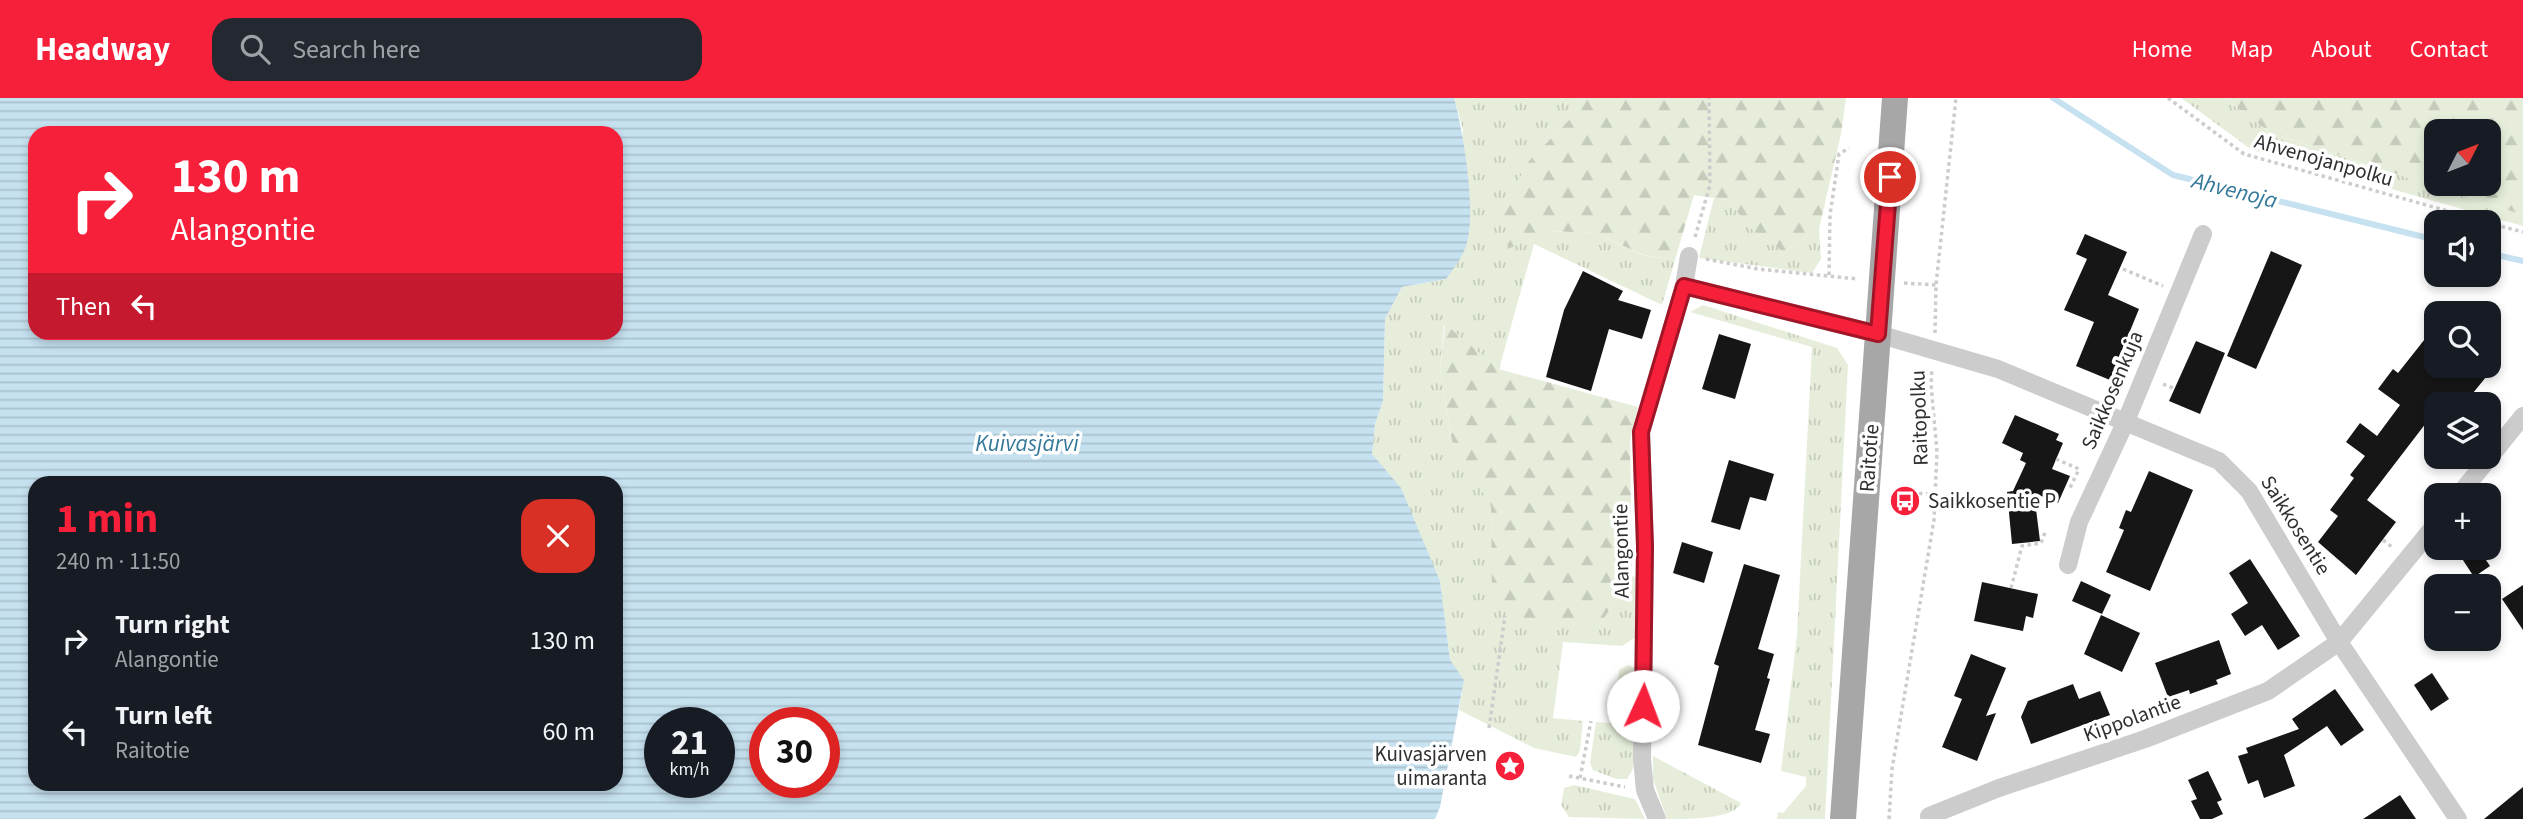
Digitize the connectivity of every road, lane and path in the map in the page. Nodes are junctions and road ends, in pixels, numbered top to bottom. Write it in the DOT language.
graph roads {
  1 [pos="1709,98"];
  2 [pos="1895,98"];
  3 [pos="1956,98"];
  4 [pos="2168,98"];
  5 [pos="1849,148"];
  6 [pos="2442,210"];
  7 [pos="2501,226"];
  8 [pos="2523,232"];
  9 [pos="2203,234"];
  10 [pos="1689,256"];
  11 [pos="2123,269"];
  12 [pos="1829,275"];
  13 [pos="1882,282"];
  14 [pos="1936,285"];
  15 [pos="1684,286"];
  16 [pos="2178,292"];
  17 [pos="1878,334"];
  18 [pos="1934,351"];
  19 [pos="2523,416"];
  20 [pos="2126,421"];
  21 [pos="2056,459"];
  22 [pos="2469,483"];
  23 [pos="2069,490"];
  24 [pos="1905,494"];
  25 [pos="1936,494"];
  26 [pos="2046,530"];
  27 [pos="2424,539"];
  28 [pos="2068,565"];
  29 [pos="2011,588"];
  30 [pos="1505,616"];
  31 [pos="2339,642"];
  32 [pos="1591,721"];
  33 [pos="1489,728"];
  34 [pos="1569,776"];
  35 [pos="1580,778"];
  36 [pos="1645,790"];
  37 [pos="1929,816"];
  38 [pos="1657,819"];
  39 [pos="1843,819"];
  40 [pos="1889,819"];
  41 [pos="2458,819"];
  1 -- 10 [label="path"];
  2 -- 13 [label="main road, Raitotie"];
  3 -- 14 [label="path, Raitopolku"];
  4 -- 6 [label="path, Ahvenojanpolku"];
  5 -- 12 [label="path"];
  7 -- 8 [label="path, Ahvenojanpolku"];
  9 -- 16 [label="street, Saikkosenkuja"];
  10 -- 12 [label="path"];
  10 -- 15 [label="street, Alangontie"];
  11 -- 16 [label="path"];
  12 -- 13 [label="path"];
  13 -- 14 [label="path"];
  13 -- 17 [label="main road, Raitotie"];
  14 -- 18 [label="path, Raitopolku"];
  15 -- 17 [label="street"];
  15 -- 36 [label="street, Alangontie"];
  16 -- 20 [label="street, Saikkosenkuja"];
  17 -- 18 [label="street, Saikkosentie"];
  17 -- 39 [label="main road, Raitotie"];
  18 -- 20 [label="street, Saikkosentie"];
  18 -- 25 [label="path, Raitopolku"];
  19 -- 22 [label="street"];
  20 -- 28 [label="street, Saikkosenkuja"];
  20 -- 31 [label="street, Saikkosentie"];
  21 -- 23 [label="path"];
  24 -- 25 [label="path"];
  25 -- 40 [label="path, Raitopolku"];
  26 -- 29 [label="path"];
  27 -- 31 [label="street, Kippolantie"];
  30 -- 33 [label="path"];
  31 -- 37 [label="street, Kippolantie"];
  31 -- 41 [label="street, Saikkosentie"];
  32 -- 35 [label="path"];
  34 -- 35 [label="path"];
  35 -- 36 [label="path"];
  36 -- 38 [label="street, Alangontie"];
}
